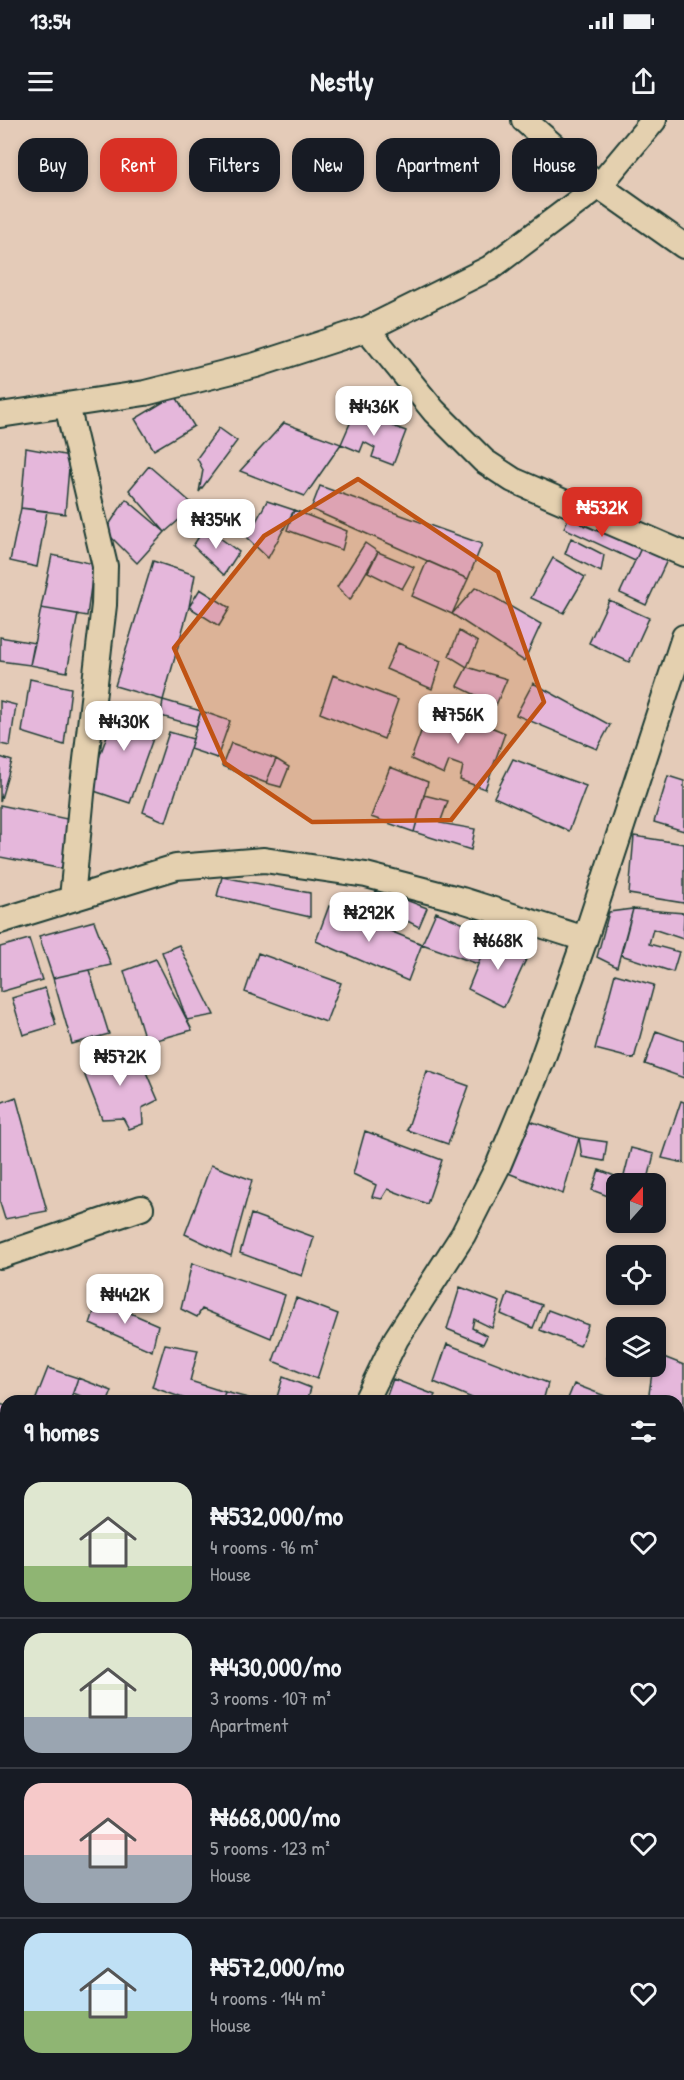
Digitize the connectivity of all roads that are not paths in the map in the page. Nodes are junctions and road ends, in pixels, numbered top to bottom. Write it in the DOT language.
graph roads {
  1 [pos="524,120"];
  2 [pos="654,120"];
  3 [pos="599,186"];
  4 [pos="684,246"];
  5 [pos="367,329"];
  6 [pos="67,405"];
  7 [pos="0,415"];
  8 [pos="684,554"];
  9 [pos="684,637"];
  10 [pos="72,898"];
  11 [pos="0,921"];
  12 [pos="585,939"];
  13 [pos="141,1208"];
  14 [pos="0,1256"];
  15 [pos="369,1395"];
  1 -- 3 [label="street"];
  2 -- 3 [label="street"];
  3 -- 4 [label="street"];
  3 -- 5 [label="street"];
  5 -- 6 [label="street"];
  5 -- 8 [label="street"];
  6 -- 7 [label="street"];
  6 -- 10 [label="street"];
  9 -- 12 [label="street"];
  10 -- 11 [label="street"];
  10 -- 12 [label="street"];
  12 -- 15 [label="street"];
  13 -- 14 [label="street"];
}
